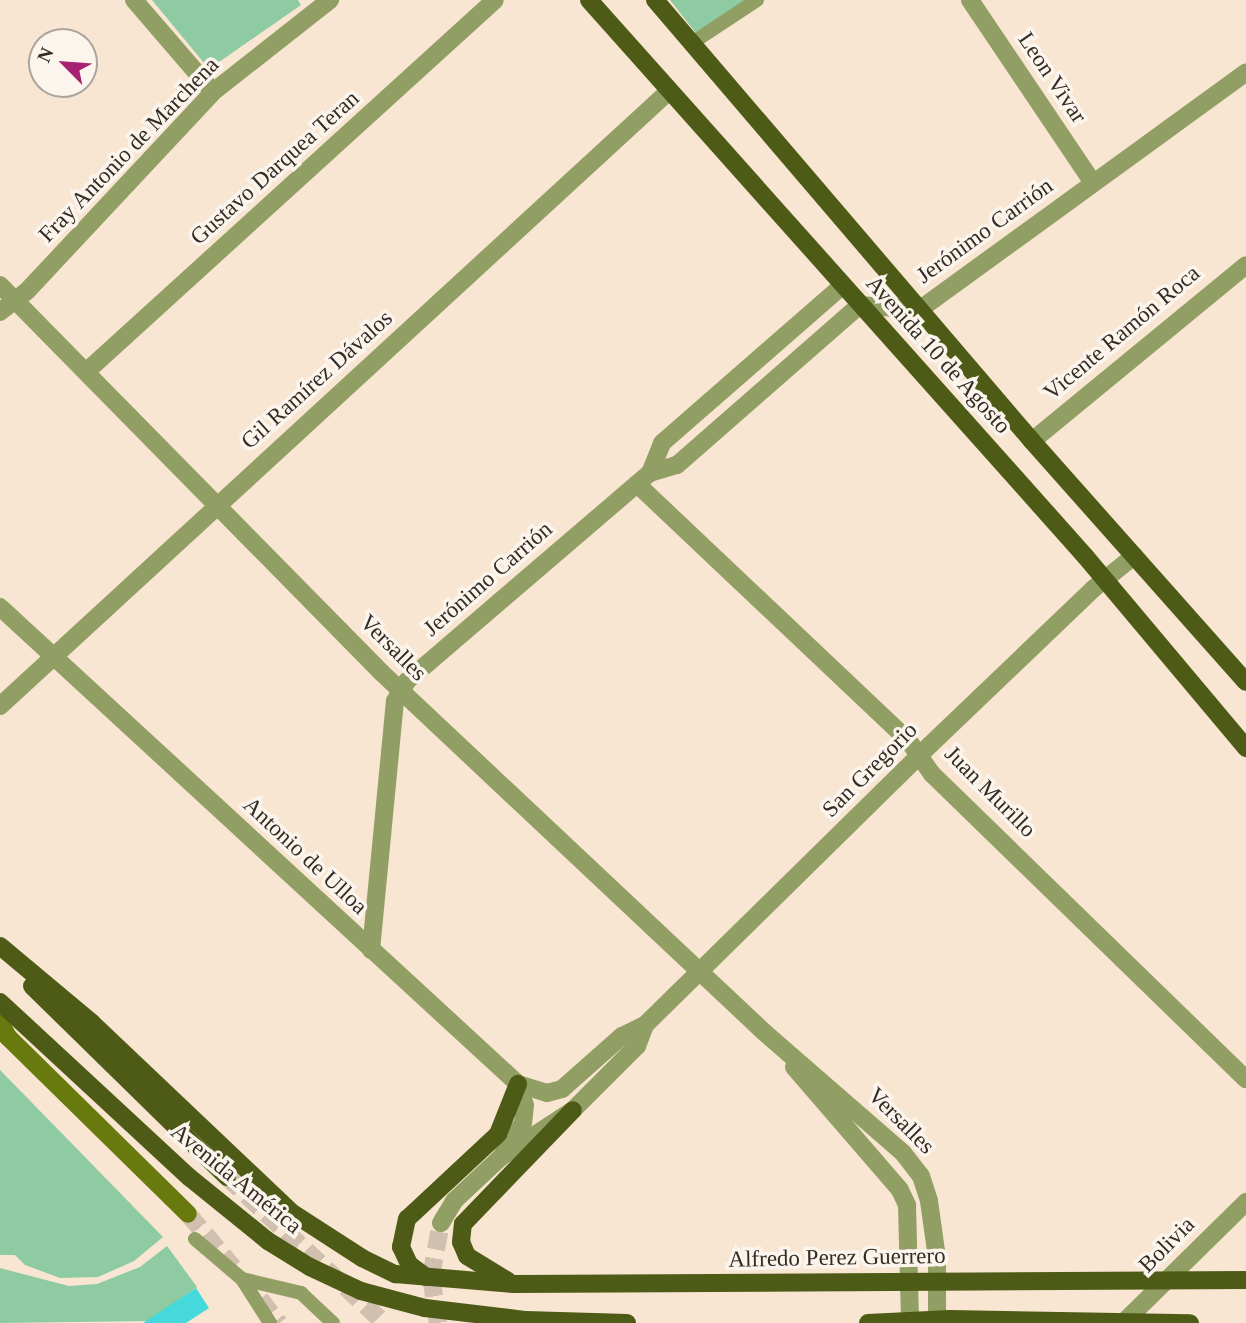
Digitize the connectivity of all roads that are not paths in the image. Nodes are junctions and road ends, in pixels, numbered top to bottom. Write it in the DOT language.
graph roads {
  1 [pos="134,0"];
  2 [pos="330,0"];
  3 [pos="495,0"];
  4 [pos="589,0"];
  5 [pos="655,0"];
  6 [pos="757,0"];
  7 [pos="970,0"];
  8 [pos="692,43"];
  9 [pos="1246,72"];
  10 [pos="669,91"];
  11 [pos="214,92"];
  12 [pos="1093,183"];
  13 [pos="1246,265"];
  14 [pos="0,285"];
  15 [pos="842,285"];
  16 [pos="7,305"];
  17 [pos="860,305"];
  18 [pos="919,310"];
  19 [pos="87,371"];
  20 [pos="1032,441"];
  21 [pos="644,479"];
  22 [pos="216,506"];
  23 [pos="1135,556"];
  24 [pos="1105,579"];
  25 [pos="0,607"];
  26 [pos="51,656"];
  27 [pos="1246,682"];
  28 [pos="400,690"];
  29 [pos="0,706"];
  30 [pos="1246,748"];
  31 [pos="919,755"];
  32 [pos="0,946"];
  33 [pos="371,950"];
  34 [pos="0,953"];
  35 [pos="701,971"];
  36 [pos="0,1002"];
  37 [pos="0,1022"];
  38 [pos="645,1025"];
  39 [pos="764,1032"];
  40 [pos="1246,1079"];
  41 [pos="518,1084"];
  42 [pos="573,1110"];
  43 [pos="501,1157"];
  44 [pos="227,1177"];
  45 [pos="1246,1202"];
  46 [pos="188,1214"];
  47 [pos="441,1223"];
  48 [pos="195,1239"];
  49 [pos="1168,1278"];
  50 [pos="242,1279"];
  51 [pos="429,1279"];
  52 [pos="1246,1280"];
  53 [pos="937,1282"];
  54 [pos="910,1283"];
  55 [pos="514,1284"];
  56 [pos="938,1321"];
  57 [pos="521,1322"];
  58 [pos="910,1322"];
  59 [pos="1124,1322"];
  60 [pos="270,1323"];
  61 [pos="333,1323"];
  62 [pos="627,1323"];
  63 [pos="867,1323"];
  64 [pos="1190,1323"];
  1 -- 11 [label="street"];
  2 -- 11 [label="street, Fray Antonio de Marchena"];
  3 -- 19 [label="street, Gustavo Darquea Teran"];
  4 -- 10 [label="main road, Avenida 10 de Agosto"];
  5 -- 8 [label="main road, Avenida 10 de Agosto"];
  6 -- 8 [label="street"];
  7 -- 12 [label="street, Leon Vivar"];
  8 -- 18 [label="main road, Avenida 10 de Agosto"];
  9 -- 12 [label="street, Jerónimo Carrión"];
  10 -- 15 [label="main road, Avenida 10 de Agosto"];
  10 -- 22 [label="street, Gil Ramírez Dávalos"];
  11 -- 16 [label="street, Fray Antonio de Marchena"];
  12 -- 18 [label="street, Jerónimo Carrión"];
  13 -- 20 [label="street, Vicente Ramón Roca"];
  14 -- 16 [label="street, Versalles"];
  15 -- 17 [label="main road, Avenida 10 de Agosto"];
  15 -- 21 [label="street, Jerónimo Carrión"];
  16 -- 19 [label="street, Versalles"];
  17 -- 18 [label="street, Jerónimo Carrión"];
  17 -- 21 [label="street, Jerónimo Carrión"];
  17 -- 24 [label="main road, Avenida 10 de Agosto"];
  18 -- 20 [label="main road, Avenida 10 de Agosto"];
  19 -- 22 [label="street, Versalles"];
  20 -- 23 [label="main road, Avenida 10 de Agosto"];
  21 -- 28 [label="street, Jerónimo Carrión"];
  21 -- 31 [label="street, Juan Murillo"];
  22 -- 26 [label="street, Gil Ramírez Dávalos"];
  22 -- 28 [label="street, Versalles"];
  23 -- 24 [label="street, San Gregorio"];
  23 -- 27 [label="main road, Avenida 10 de Agosto"];
  24 -- 30 [label="main road, Avenida 10 de Agosto"];
  24 -- 31 [label="street, San Gregorio"];
  25 -- 26 [label="street, Antonio de Ulloa"];
  26 -- 29 [label="street, Gil Ramírez Dávalos"];
  26 -- 33 [label="street, Antonio de Ulloa"];
  28 -- 33 [label="street"];
  28 -- 35 [label="street, Versalles"];
  31 -- 35 [label="street, San Gregorio"];
  31 -- 40 [label="street, Juan Murillo"];
  32 -- 51 [label="main road, Avenida América"];
  33 -- 41 [label="street, Antonio de Ulloa"];
  34 -- 44 [label="main road"];
  35 -- 38 [label="street, San Gregorio"];
  35 -- 39 [label="street, Versalles"];
  36 -- 57 [label="main road, Avenida América"];
  37 -- 46 [label="main road"];
  38 -- 41 [label="street, San Gregorio"];
  38 -- 42 [label="street, San Gregorio"];
  39 -- 53 [label="street, Versalles"];
  39 -- 54 [label="street, Versalles"];
  41 -- 43 [label="street"];
  41 -- 51 [label="main road"];
  42 -- 43 [label="street, San Gregorio"];
  42 -- 55 [label="main road"];
  43 -- 47 [label="street, San Gregorio"];
  45 -- 49 [label="street, Bolivia"];
  48 -- 50 [label="street"];
  49 -- 52 [label="main road, Alfredo Perez Guerrero"];
  49 -- 53 [label="main road, Alfredo Perez Guerrero"];
  49 -- 59 [label="street, Bolivia"];
  50 -- 60 [label="street"];
  50 -- 61 [label="street"];
  51 -- 55 [label="main road, Alfredo Perez Guerrero"];
  53 -- 54 [label="main road, Alfredo Perez Guerrero"];
  53 -- 56 [label="street, Versalles"];
  54 -- 55 [label="main road, Alfredo Perez Guerrero"];
  54 -- 58 [label="street, Versalles"];
  56 -- 58 [label="main road"];
  56 -- 59 [label="main road"];
  57 -- 62 [label="main road"];
  58 -- 63 [label="main road"];
  59 -- 64 [label="main road"];
}
